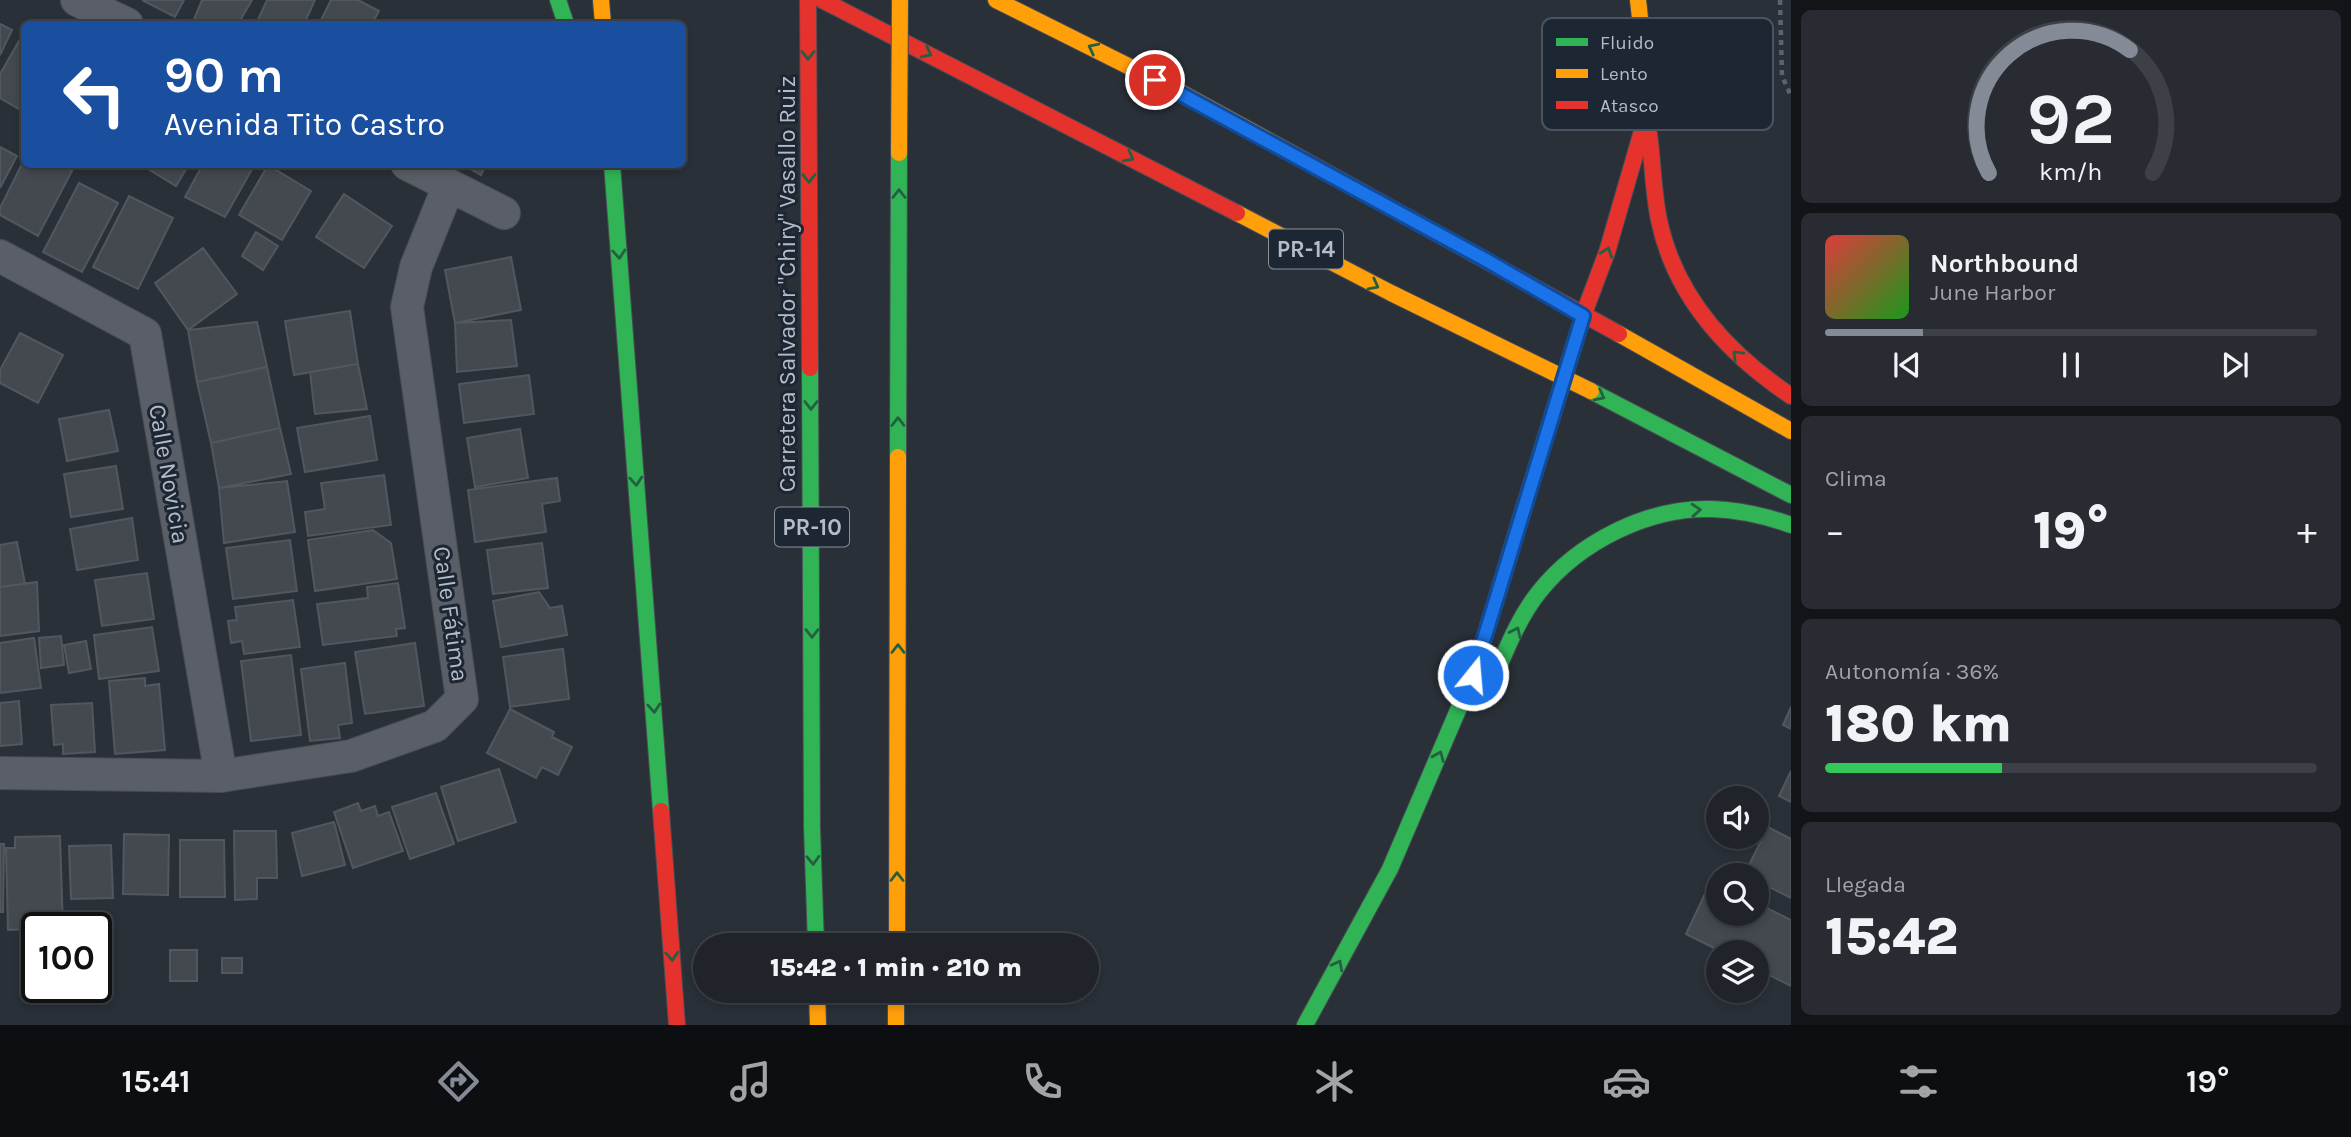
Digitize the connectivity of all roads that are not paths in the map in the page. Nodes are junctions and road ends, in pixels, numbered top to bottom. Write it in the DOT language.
graph roads {
  1 [pos="77,0"];
  2 [pos="558,0"];
  3 [pos="601,0"];
  4 [pos="808,0"];
  5 [pos="822,0"];
  6 [pos="900,0"];
  7 [pos="996,0"];
  8 [pos="1637,0"];
  9 [pos="1639,18"];
  10 [pos="121,21"];
  11 [pos="565,21"];
  12 [pos="603,21"];
  13 [pos="1641,130"];
  14 [pos="1648,130"];
  15 [pos="415,168"];
  16 [pos="606,168"];
  17 [pos="612,168"];
  18 [pos="449,185"];
  19 [pos="613,186"];
  20 [pos="504,213"];
  21 [pos="0,256"];
  22 [pos="1583,316"];
  23 [pos="1565,378"];
  24 [pos="1791,396"];
  25 [pos="1791,431"];
  26 [pos="1791,495"];
  27 [pos="1791,525"];
  28 [pos="1484,701"];
  29 [pos="0,774"];
  30 [pos="221,776"];
  31 [pos="1443,781"];
  32 [pos="1412,819"];
  33 [pos="666,864"];
  34 [pos="655,933"];
  35 [pos="816,933"];
  36 [pos="897,933"];
  37 [pos="817,1003"];
  38 [pos="896,1003"];
  39 [pos="677,1025"];
  40 [pos="818,1025"];
  41 [pos="896,1025"];
  42 [pos="1305,1025"];
  1 -- 10 [label="street"];
  2 -- 11 [label="main road"];
  3 -- 12 [label="main road"];
  4 -- 35 [label="main road, Carretera Salvador \"Chiry\" Vasallo Ruiz / PR-10, one-way"];
  5 -- 23 [label="main road, PR-14, one-way"];
  36 -- 6 [label="main road, one-way, bridge"];
  22 -- 7 [label="main road, one-way"];
  8 -- 9 [label="main road"];
  22 -- 13 [label="main road, one-way"];
  24 -- 14 [label="main road, one-way"];
  15 -- 18 [label="street"];
  16 -- 19 [label="main road"];
  17 -- 19 [label="main road"];
  18 -- 20 [label="street"];
  18 -- 30 [label="street, Calle Fátima"];
  19 -- 33 [label="main road, one-way"];
  21 -- 30 [label="street, Calle Novicia"];
  22 -- 23 [label="main road"];
  22 -- 25 [label="main road"];
  23 -- 26 [label="main road, PR-14, one-way"];
  32 -- 23 [label="main road, one-way"];
  28 -- 27 [label="main road, one-way"];
  29 -- 30 [label="street, Calle Fátima"];
  31 -- 32 [label="main road"];
  42 -- 32 [label="main road, one-way"];
  33 -- 34 [label="main road"];
  33 -- 39 [label="main road, one-way"];
  37 -- 40 [label="main road"];
  38 -- 41 [label="main road"];
}
